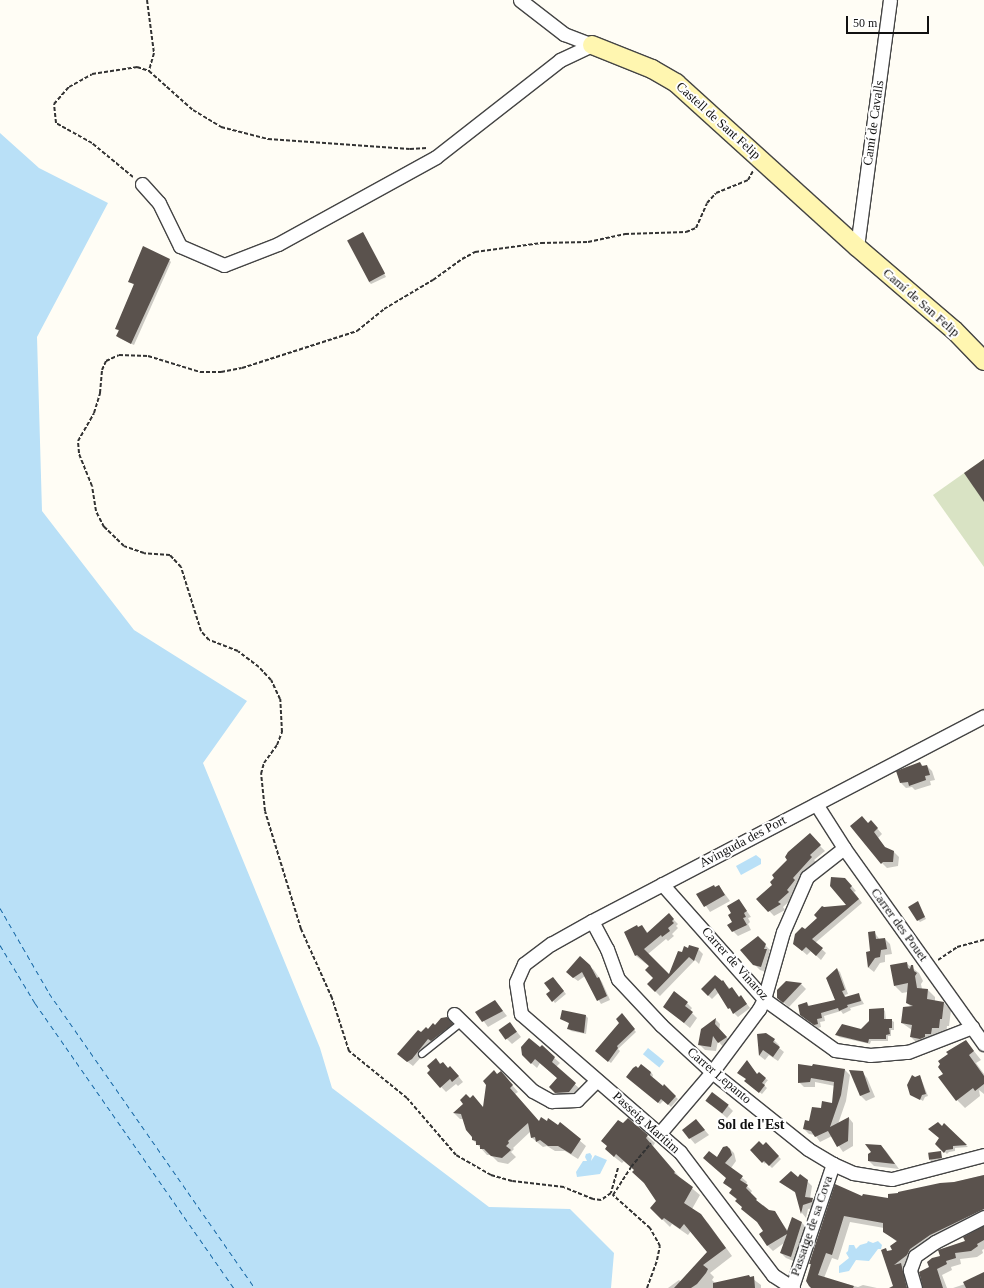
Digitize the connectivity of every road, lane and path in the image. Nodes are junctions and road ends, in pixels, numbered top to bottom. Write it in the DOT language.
graph roads {
  1 [pos="147,0"];
  2 [pos="520,0"];
  3 [pos="890,0"];
  4 [pos="592,45"];
  5 [pos="149,71"];
  6 [pos="449,147"];
  7 [pos="754,169"];
  8 [pos="142,184"];
  9 [pos="857,247"];
  10 [pos="984,362"];
  11 [pos="984,716"];
  12 [pos="816,804"];
  13 [pos="844,848"];
  14 [pos="662,884"];
  15 [pos="592,921"];
  16 [pos="984,940"];
  17 [pos="929,966"];
  18 [pos="516,982"];
  19 [pos="764,999"];
  20 [pos="458,1018"];
  21 [pos="972,1026"];
  22 [pos="984,1044"];
  23 [pos="422,1054"];
  24 [pos="712,1072"];
  25 [pos="597,1080"];
  26 [pos="659,1134"];
  27 [pos="984,1155"];
  28 [pos="833,1164"];
  29 [pos="618,1168"];
  30 [pos="984,1217"];
  31 [pos="792,1287"];
  32 [pos="647,1288"];
  33 [pos="915,1288"];
  1 -- 5 [label="path"];
  2 -- 4 [label="street, Castell de Sant Felip"];
  3 -- 9 [label="street, Camí de Cavalls"];
  4 -- 6 [label="street"];
  4 -- 9 [label="street, Castell de Sant Felip"];
  5 -- 6 [label="path"];
  5 -- 8 [label="path"];
  6 -- 8 [label="street"];
  7 -- 29 [label="path"];
  9 -- 10 [label="street, Camí de San Felip"];
  11 -- 12 [label="street, Avinguda des Port"];
  12 -- 13 [label="street, Carrer des Pouet"];
  12 -- 14 [label="street, Avinguda des Port"];
  13 -- 17 [label="street, Carrer des Pouet"];
  13 -- 19 [label="street"];
  14 -- 15 [label="street, Avinguda des Port"];
  14 -- 19 [label="street, Carrer de Vinaroz"];
  15 -- 18 [label="street, Avinguda des Port"];
  15 -- 24 [label="street, Carrer Lepanto"];
  16 -- 17 [label="path"];
  17 -- 21 [label="street, Carrer des Pouet"];
  18 -- 25 [label="street, Passeig Marítim"];
  19 -- 21 [label="street, Carrer de Vinaroz"];
  19 -- 24 [label="street"];
  20 -- 23 [label="lane"];
  20 -- 25 [label="street"];
  21 -- 22 [label="street, Carrer des Pouet"];
  24 -- 26 [label="street"];
  24 -- 28 [label="street, Carrer Lepanto"];
  25 -- 26 [label="street, Passeig Marítim"];
  26 -- 31 [label="street, Passeig Marítim"];
  26 -- 32 [label="path"];
  27 -- 28 [label="street, Carrer Lepanto"];
  28 -- 31 [label="street, Passatge de sa Cova"];
  30 -- 33 [label="street"];
}
